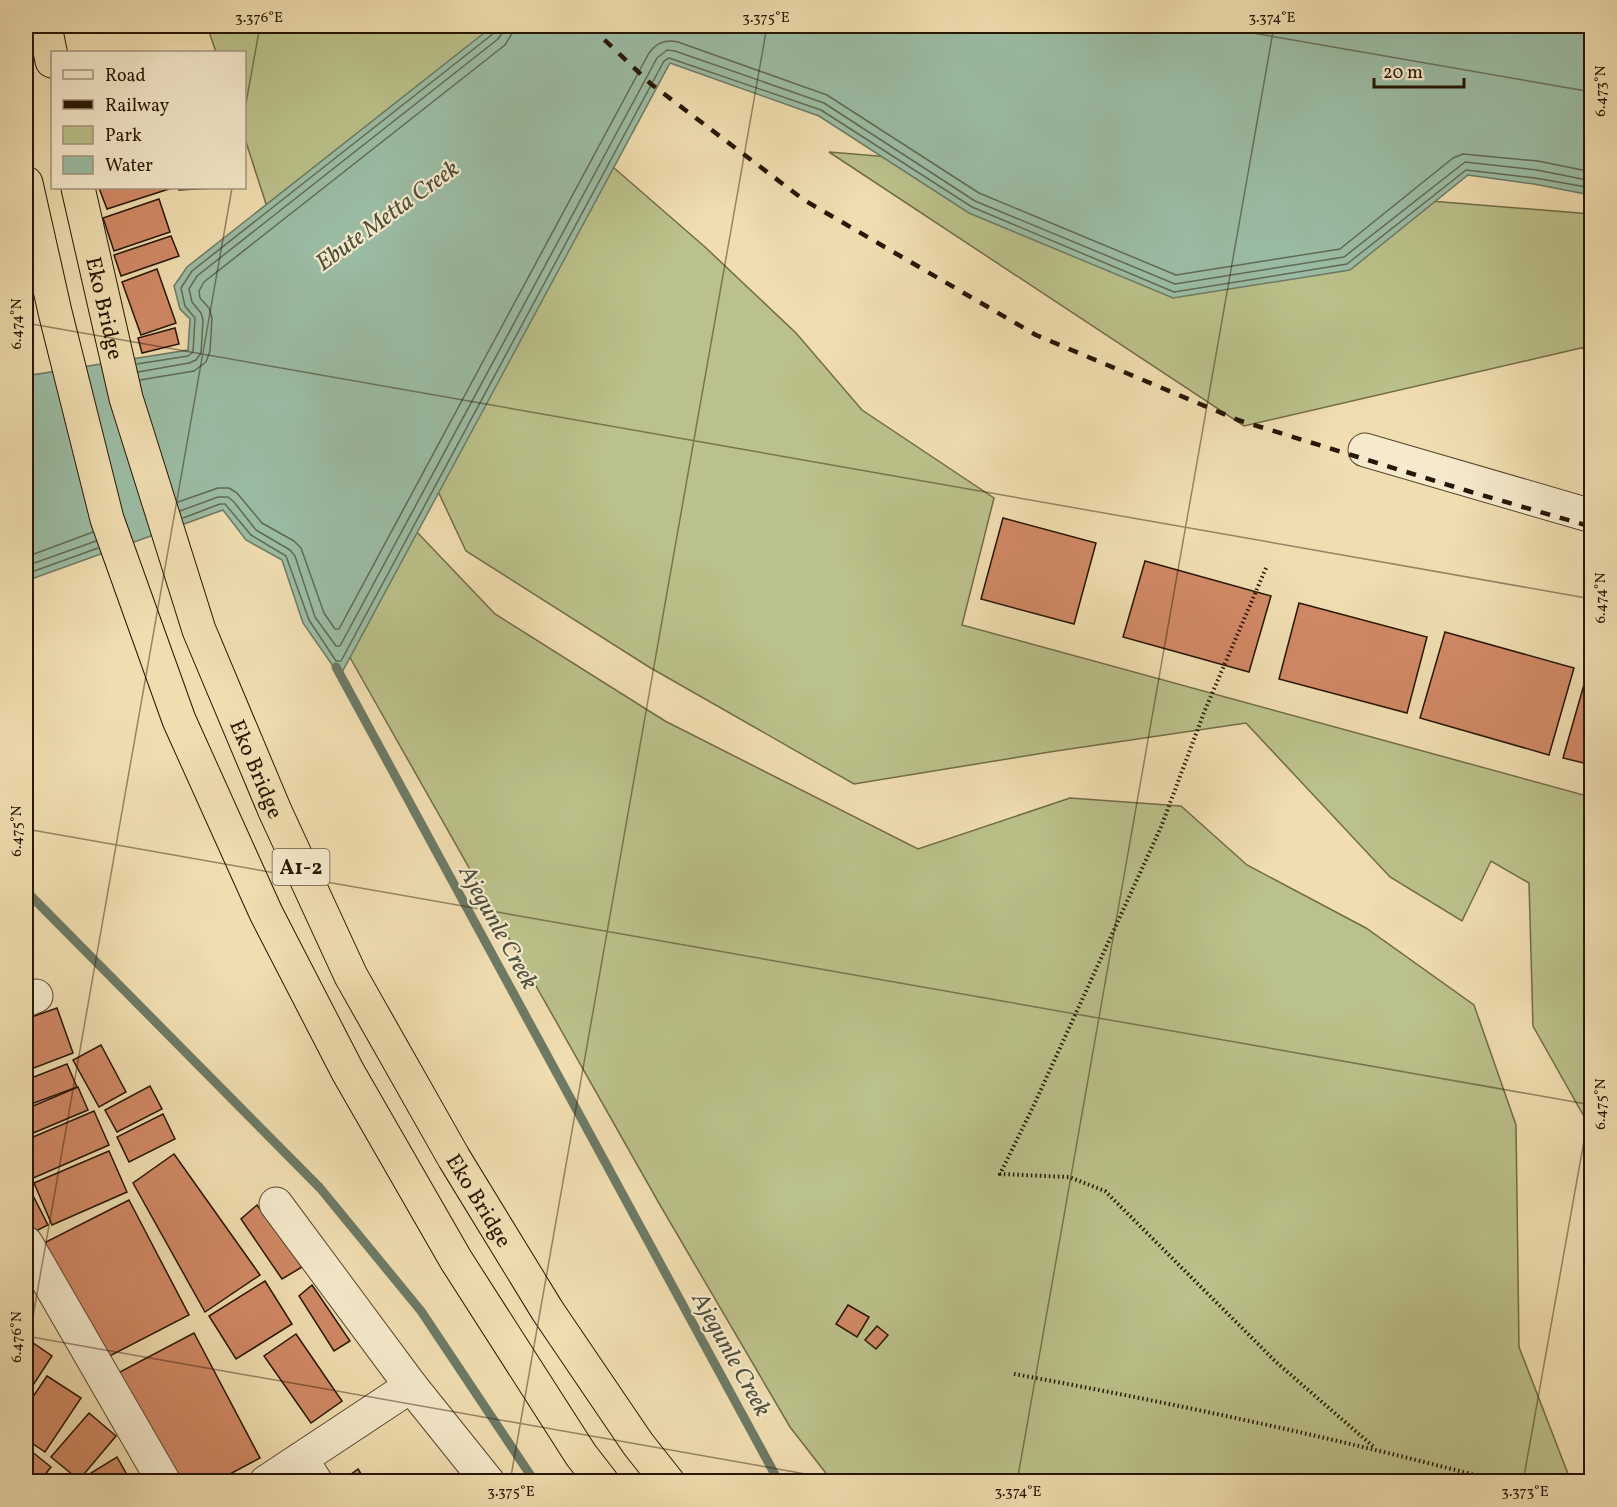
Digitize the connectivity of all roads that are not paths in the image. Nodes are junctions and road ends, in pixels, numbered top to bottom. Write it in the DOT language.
graph roads {
  1 [pos="45,26"];
  2 [pos="51,57"];
  3 [pos="26,183"];
  4 [pos="78,189"];
  5 [pos="1365,450"];
  6 [pos="1592,516"];
  7 [pos="276,1204"];
  8 [pos="26,1243"];
  9 [pos="411,1386"];
  10 [pos="308,1470"];
  11 [pos="164,1482"];
  12 [pos="266,1482"];
  13 [pos="488,1482"];
  14 [pos="602,1482"];
  15 [pos="668,1482"];
  1 -- 2 [label="highway"];
  3 -- 14 [label="highway, A1-2"];
  4 -- 15 [label="highway, Eko Bridge / A1-2"];
  5 -- 6 [label="street"];
  7 -- 9 [label="street"];
  8 -- 11 [label="street"];
  9 -- 10 [label="street"];
  9 -- 13 [label="street"];
  10 -- 12 [label="street"];
}
